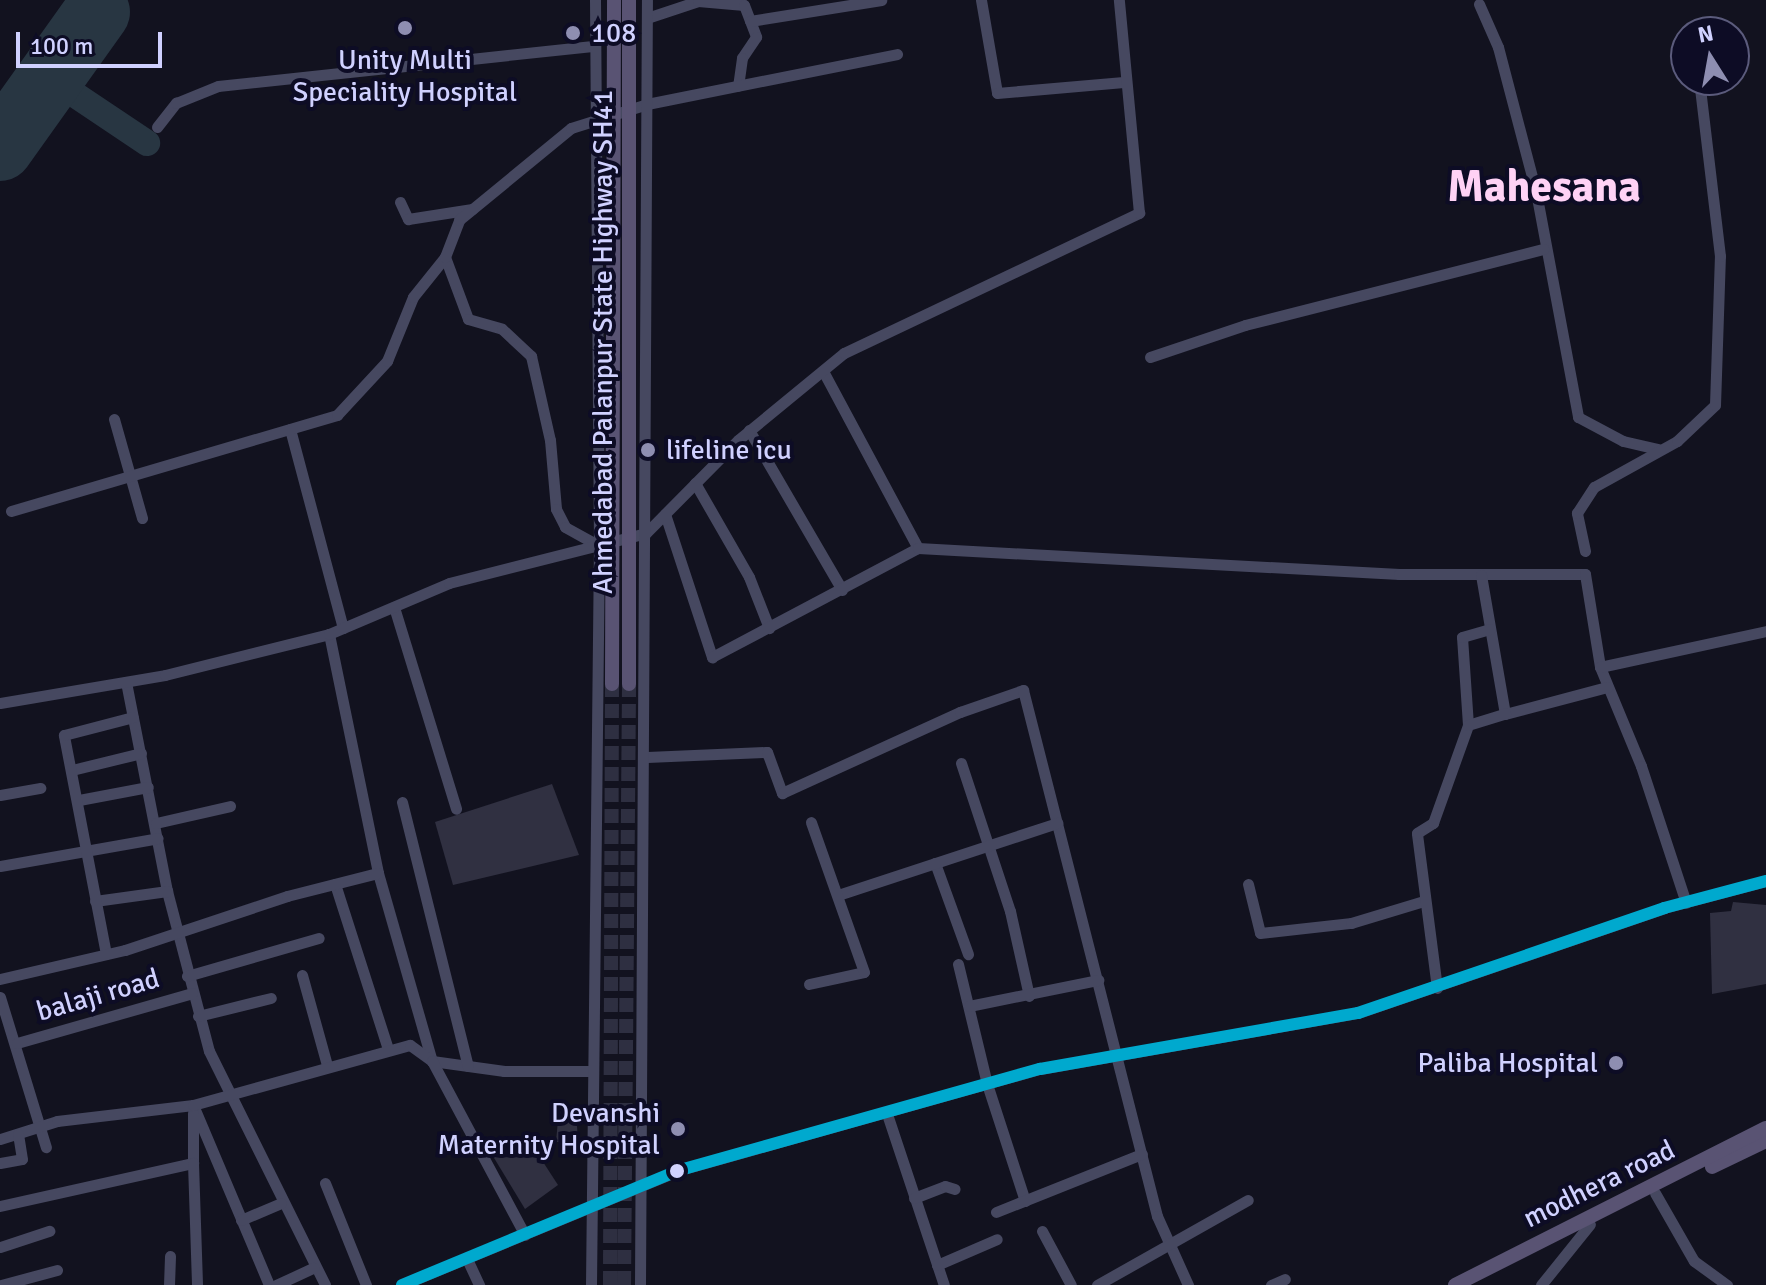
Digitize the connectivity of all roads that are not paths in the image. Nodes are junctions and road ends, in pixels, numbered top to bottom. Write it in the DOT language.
graph roads {
  1 [pos="595,0"];
  2 [pos="614,0"];
  3 [pos="629,0"];
  4 [pos="647,0"];
  5 [pos="881,0"];
  6 [pos="981,0"];
  7 [pos="1119,0"];
  8 [pos="1479,4"];
  9 [pos="647,18"];
  10 [pos="750,21"];
  11 [pos="595,46"];
  12 [pos="897,54"];
  13 [pos="1124,82"];
  14 [pos="738,86"];
  15 [pos="1701,96"];
  16 [pos="647,104"];
  17 [pos="629,109"];
  18 [pos="612,114"];
  19 [pos="595,117"];
  20 [pos="157,127"];
  21 [pos="400,202"];
  22 [pos="473,208"];
  23 [pos="1543,249"];
  24 [pos="445,257"];
  25 [pos="1150,357"];
  26 [pos="823,371"];
  27 [pos="114,419"];
  28 [pos="290,429"];
  29 [pos="749,430"];
  30 [pos="1659,449"];
  31 [pos="126,477"];
  32 [pos="695,483"];
  33 [pos="11,511"];
  34 [pos="665,514"];
  35 [pos="142,518"];
  36 [pos="646,533"];
  37 [pos="622,541"];
  38 [pos="599,546"];
  39 [pos="918,548"];
  40 [pos="1585,551"];
  41 [pos="1481,575"];
  42 [pos="842,590"];
  43 [pos="394,607"];
  44 [pos="343,628"];
  45 [pos="769,628"];
  46 [pos="1490,629"];
  47 [pos="1766,631"];
  48 [pos="329,634"];
  49 [pos="629,666"];
  50 [pos="1600,667"];
  51 [pos="647,679"];
  52 [pos="126,682"];
  53 [pos="605,684"];
  54 [pos="629,684"];
  55 [pos="1607,687"];
  56 [pos="0,703"];
  57 [pos="1505,714"];
  58 [pos="133,717"];
  59 [pos="1468,725"];
  60 [pos="141,753"];
  61 [pos="647,757"];
  62 [pos="961,763"];
  63 [pos="72,770"];
  64 [pos="148,787"];
  65 [pos="40,788"];
  66 [pos="0,795"];
  67 [pos="79,800"];
  68 [pos="402,802"];
  69 [pos="230,806"];
  70 [pos="456,809"];
  71 [pos="811,822"];
  72 [pos="156,823"];
  73 [pos="1057,823"];
  74 [pos="158,838"];
  75 [pos="986,846"];
  76 [pos="85,851"];
  77 [pos="935,863"];
  78 [pos="0,866"];
  79 [pos="378,873"];
  80 [pos="1766,881"];
  81 [pos="335,884"];
  82 [pos="1248,884"];
  83 [pos="167,891"];
  84 [pos="838,895"];
  85 [pos="95,901"];
  86 [pos="1424,901"];
  87 [pos="1686,903"];
  88 [pos="176,932"];
  89 [pos="319,938"];
  90 [pos="106,954"];
  91 [pos="968,954"];
  92 [pos="958,964"];
  93 [pos="302,975"];
  94 [pos="187,976"];
  95 [pos="0,979"];
  96 [pos="1098,980"];
  97 [pos="809,984"];
  98 [pos="1437,988"];
  99 [pos="192,993"];
  100 [pos="1029,996"];
  101 [pos="0,997"];
  102 [pos="271,998"];
  103 [pos="969,1006"];
  104 [pos="198,1016"];
  105 [pos="17,1043"];
  106 [pos="388,1049"];
  107 [pos="1117,1056"];
  108 [pos="432,1061"];
  109 [pos="327,1065"];
  110 [pos="468,1066"];
  111 [pos="591,1071"];
  112 [pos="987,1084"];
  113 [pos="233,1092"];
  114 [pos="193,1105"];
  115 [pos="887,1114"];
  116 [pos="40,1127"];
  117 [pos="1766,1128"];
  118 [pos="18,1134"];
  119 [pos="0,1139"];
  120 [pos="1766,1141"];
  121 [pos="46,1147"];
  122 [pos="1142,1154"];
  123 [pos="0,1163"];
  124 [pos="193,1163"];
  125 [pos="325,1183"];
  126 [pos="642,1184"];
  127 [pos="955,1189"];
  128 [pos="1655,1193"];
  129 [pos="914,1198"];
  130 [pos="1248,1200"];
  131 [pos="1025,1201"];
  132 [pos="281,1203"];
  133 [pos="0,1206"];
  134 [pos="591,1209"];
  135 [pos="996,1212"];
  136 [pos="241,1220"];
  137 [pos="1590,1224"];
  138 [pos="49,1231"];
  139 [pos="1042,1231"];
  140 [pos="525,1235"];
  141 [pos="997,1239"];
  142 [pos="1169,1245"];
  143 [pos="0,1247"];
  144 [pos="170,1256"];
  145 [pos="467,1259"];
  146 [pos="937,1265"];
  147 [pos="313,1268"];
  148 [pos="57,1270"];
  149 [pos="1285,1279"];
  150 [pos="1545,1284"];
  151 [pos="1,1285"];
  152 [pos="169,1285"];
  153 [pos="197,1285"];
  154 [pos="269,1285"];
  155 [pos="276,1285"];
  156 [pos="325,1285"];
  157 [pos="366,1285"];
  158 [pos="402,1285"];
  159 [pos="479,1285"];
  160 [pos="591,1285"];
  161 [pos="640,1285"];
  162 [pos="944,1285"];
  163 [pos="1071,1285"];
  164 [pos="1097,1285"];
  165 [pos="1188,1285"];
  166 [pos="1271,1285"];
  167 [pos="1455,1285"];
  168 [pos="1472,1285"];
  169 [pos="1727,1285"];
  1 -- 11 [label="street"];
  2 -- 18 [label="main road, Ahmedabad Palanpur State Highway SH41"];
  3 -- 17 [label="main road, Ahmedabad Palanpur State Highway SH41"];
  4 -- 9 [label="street"];
  5 -- 10 [label="street"];
  6 -- 13 [label="street"];
  7 -- 13 [label="street"];
  8 -- 23 [label="street"];
  9 -- 10 [label="street"];
  9 -- 16 [label="street"];
  10 -- 14 [label="street"];
  11 -- 19 [label="street"];
  11 -- 20 [label="street"];
  12 -- 14 [label="street"];
  13 -- 26 [label="street"];
  14 -- 16 [label="street"];
  15 -- 30 [label="street"];
  16 -- 17 [label="street"];
  16 -- 36 [label="street"];
  17 -- 18 [label="street"];
  17 -- 37 [label="main road, Ahmedabad Palanpur State Highway SH41"];
  18 -- 19 [label="street"];
  18 -- 37 [label="main road, Ahmedabad Palanpur State Highway SH41"];
  19 -- 22 [label="street"];
  19 -- 38 [label="street"];
  21 -- 22 [label="street"];
  22 -- 24 [label="street"];
  23 -- 25 [label="street"];
  23 -- 30 [label="street"];
  24 -- 28 [label="street"];
  24 -- 38 [label="street"];
  26 -- 29 [label="street"];
  26 -- 39 [label="street"];
  27 -- 31 [label="street"];
  28 -- 31 [label="street"];
  28 -- 44 [label="street"];
  29 -- 32 [label="street"];
  29 -- 42 [label="street"];
  30 -- 40 [label="street"];
  31 -- 33 [label="street"];
  31 -- 35 [label="street"];
  32 -- 34 [label="street"];
  32 -- 45 [label="street"];
  34 -- 36 [label="street"];
  34 -- 45 [label="street"];
  36 -- 37 [label="street"];
  36 -- 51 [label="street"];
  37 -- 38 [label="street"];
  37 -- 49 [label="main road, Ahmedabad Palanpur State Highway SH41"];
  37 -- 53 [label="main road, Ahmedabad Palanpur State Highway SH41"];
  38 -- 43 [label="street"];
  38 -- 53 [label="street"];
  39 -- 41 [label="street"];
  39 -- 42 [label="street"];
  41 -- 46 [label="street"];
  41 -- 50 [label="street"];
  42 -- 45 [label="street"];
  43 -- 44 [label="street"];
  43 -- 70 [label="street"];
  44 -- 48 [label="street"];
  46 -- 57 [label="street"];
  46 -- 59 [label="street"];
  47 -- 50 [label="street"];
  48 -- 52 [label="street"];
  48 -- 79 [label="street"];
  49 -- 51 [label="street"];
  49 -- 54 [label="main road, Ahmedabad Palanpur State Highway SH41"];
  50 -- 55 [label="street"];
  51 -- 61 [label="street"];
  52 -- 56 [label="street"];
  52 -- 58 [label="street"];
  53 -- 111 [label="street"];
  55 -- 57 [label="street"];
  55 -- 87 [label="street"];
  57 -- 59 [label="street"];
  58 -- 60 [label="street"];
  58 -- 63 [label="street"];
  59 -- 86 [label="street"];
  60 -- 63 [label="street"];
  60 -- 64 [label="street"];
  61 -- 73 [label="street"];
  61 -- 126 [label="street"];
  62 -- 75 [label="street"];
  63 -- 67 [label="street"];
  64 -- 67 [label="street"];
  64 -- 72 [label="street"];
  65 -- 66 [label="street"];
  67 -- 76 [label="street"];
  68 -- 110 [label="street"];
  69 -- 72 [label="street"];
  71 -- 84 [label="street"];
  72 -- 74 [label="street"];
  73 -- 75 [label="street"];
  73 -- 96 [label="street"];
  74 -- 76 [label="street"];
  74 -- 83 [label="street"];
  75 -- 77 [label="street"];
  75 -- 100 [label="street"];
  76 -- 78 [label="street"];
  76 -- 85 [label="street"];
  77 -- 84 [label="street"];
  77 -- 91 [label="street"];
  79 -- 81 [label="street"];
  79 -- 108 [label="street"];
  80 -- 87 [label="street"];
  81 -- 88 [label="street"];
  81 -- 106 [label="street"];
  82 -- 86 [label="street"];
  83 -- 85 [label="street"];
  83 -- 88 [label="street"];
  84 -- 97 [label="street"];
  85 -- 90 [label="street"];
  86 -- 98 [label="street"];
  87 -- 98 [label="street"];
  88 -- 90 [label="street"];
  88 -- 94 [label="street"];
  89 -- 94 [label="street"];
  90 -- 95 [label="street"];
  92 -- 103 [label="street"];
  93 -- 109 [label="street"];
  94 -- 99 [label="street"];
  96 -- 100 [label="street"];
  96 -- 107 [label="street"];
  98 -- 107 [label="street"];
  99 -- 104 [label="street"];
  99 -- 105 [label="street, balaji road"];
  100 -- 103 [label="street"];
  101 -- 105 [label="street"];
  102 -- 104 [label="street"];
  103 -- 112 [label="street"];
  104 -- 113 [label="street"];
  105 -- 116 [label="street"];
  106 -- 108 [label="street"];
  106 -- 109 [label="street"];
  107 -- 112 [label="street"];
  107 -- 122 [label="street"];
  108 -- 110 [label="street"];
  108 -- 140 [label="street"];
  109 -- 113 [label="street"];
  110 -- 111 [label="street"];
  111 -- 134 [label="street"];
  112 -- 115 [label="street"];
  112 -- 131 [label="street"];
  113 -- 114 [label="street"];
  113 -- 132 [label="street"];
  114 -- 116 [label="street"];
  114 -- 124 [label="street"];
  114 -- 136 [label="street"];
  115 -- 126 [label="street"];
  115 -- 129 [label="street"];
  116 -- 118 [label="street"];
  116 -- 121 [label="street"];
  117 -- 167 [label="main road, modhera road"];
  118 -- 119 [label="street"];
  118 -- 123 [label="street"];
  120 -- 128 [label="main road"];
  122 -- 131 [label="street"];
  122 -- 142 [label="street"];
  124 -- 133 [label="street"];
  124 -- 153 [label="street"];
  125 -- 157 [label="street"];
  126 -- 134 [label="street"];
  126 -- 161 [label="street"];
  127 -- 129 [label="street"];
  128 -- 137 [label="main road"];
  128 -- 169 [label="street"];
  129 -- 146 [label="street"];
  130 -- 142 [label="street"];
  131 -- 135 [label="street"];
  132 -- 136 [label="street"];
  132 -- 147 [label="street"];
  134 -- 140 [label="street"];
  134 -- 160 [label="street"];
  136 -- 154 [label="street"];
  137 -- 150 [label="street"];
  137 -- 168 [label="main road"];
  138 -- 143 [label="street"];
  139 -- 163 [label="street"];
  140 -- 145 [label="street"];
  141 -- 146 [label="street"];
  142 -- 164 [label="street"];
  142 -- 165 [label="street"];
  144 -- 152 [label="street"];
  145 -- 158 [label="street"];
  145 -- 159 [label="street"];
  146 -- 162 [label="street"];
  147 -- 155 [label="street"];
  147 -- 156 [label="street"];
  148 -- 151 [label="street"];
  149 -- 166 [label="street"];
}
